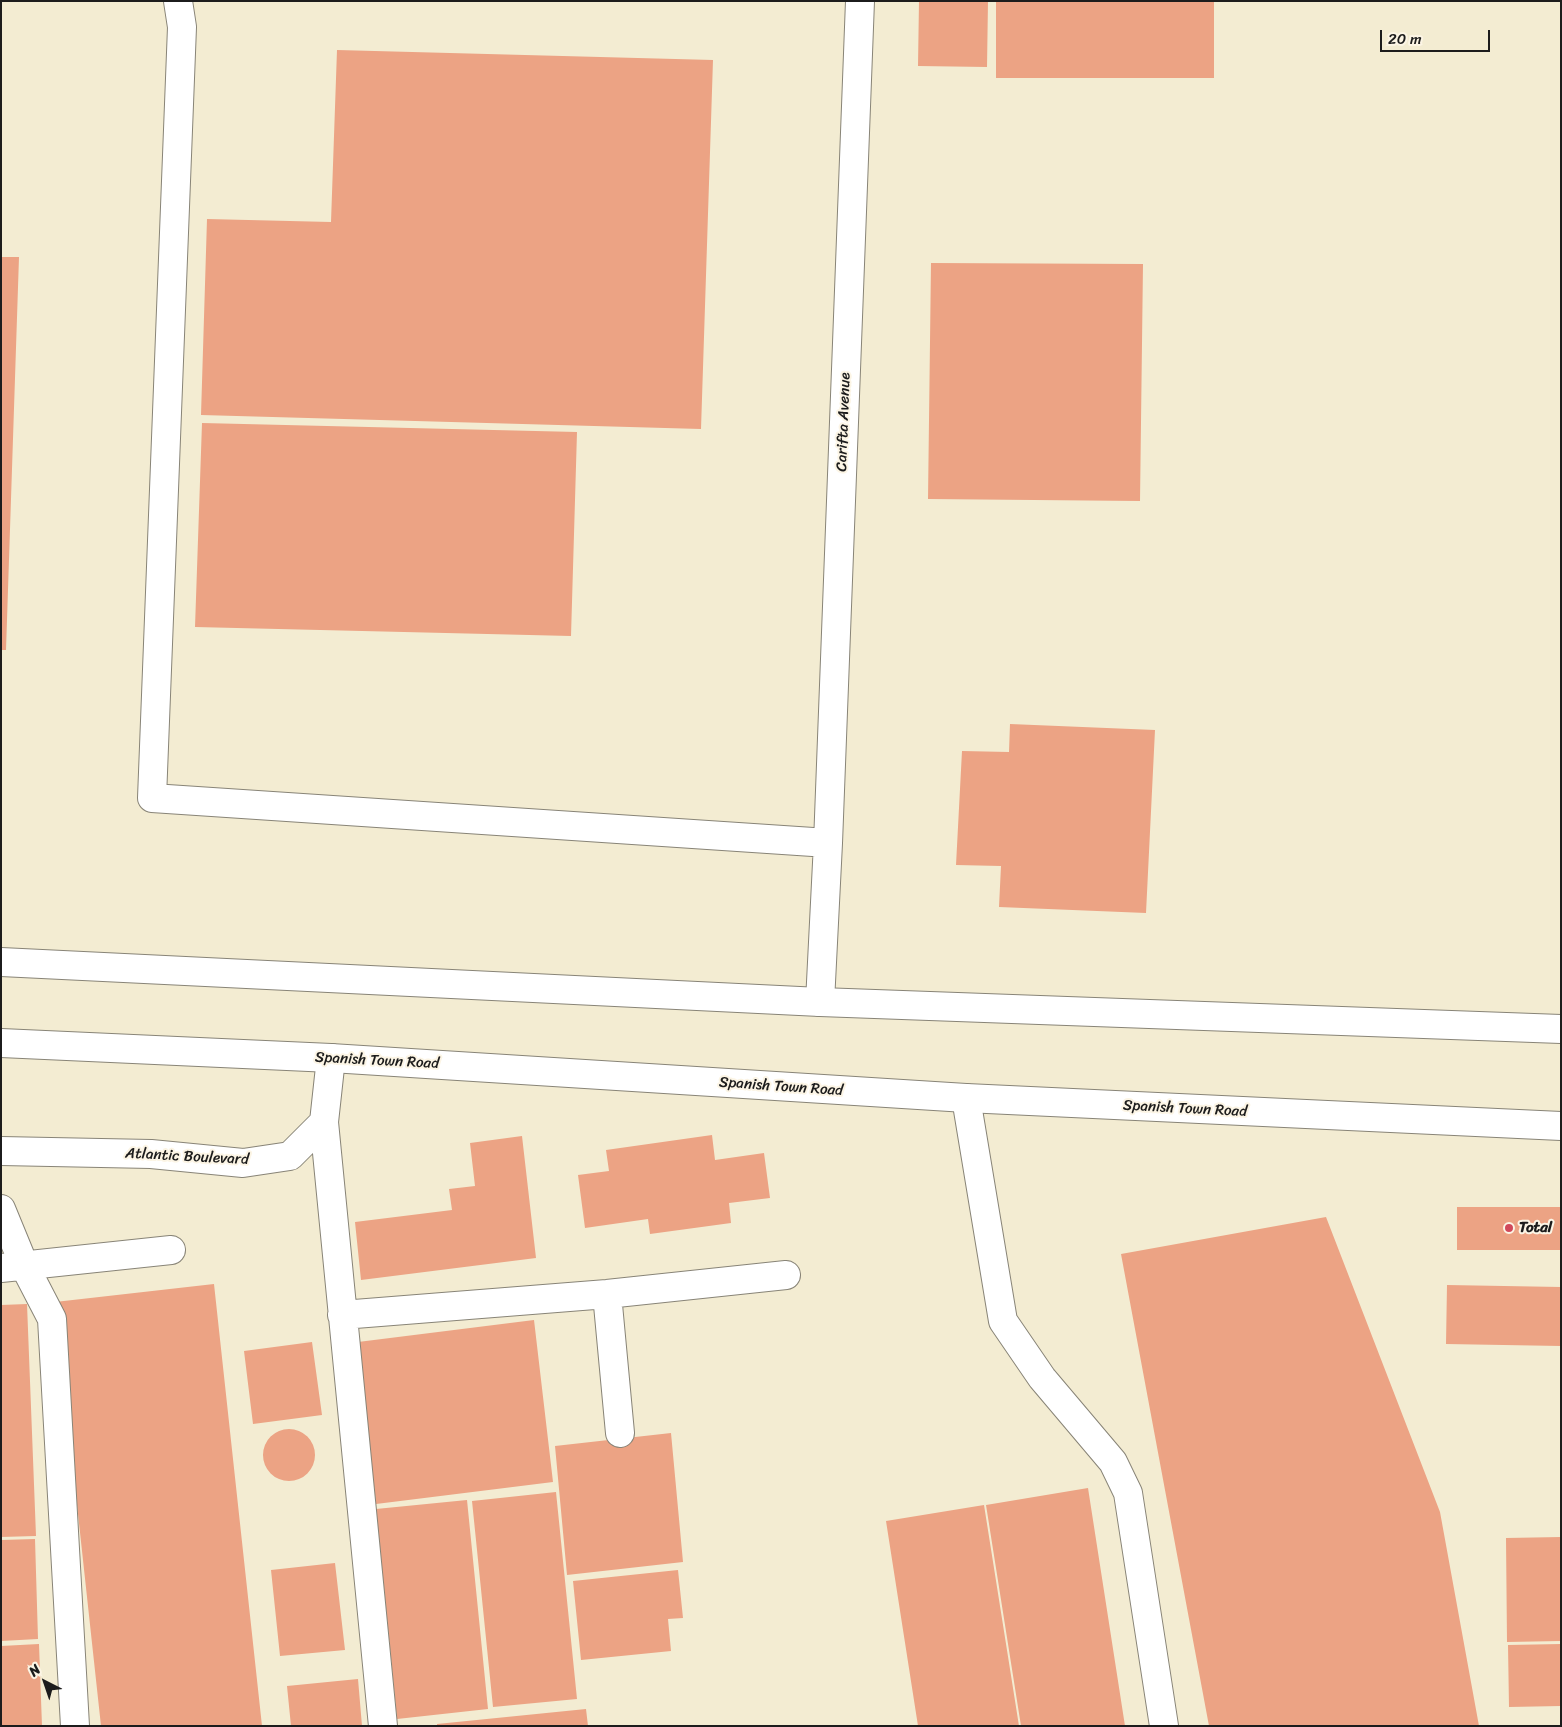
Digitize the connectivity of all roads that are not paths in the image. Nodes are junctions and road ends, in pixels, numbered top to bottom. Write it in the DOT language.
graph roads {
  1 [pos="178,1"];
  2 [pos="860,1"];
  3 [pos="828,843"];
  4 [pos="1,962"];
  5 [pos="820,1002"];
  6 [pos="1561,1030"];
  7 [pos="1,1043"];
  8 [pos="331,1058"];
  9 [pos="966,1098"];
  10 [pos="324,1122"];
  11 [pos="1561,1126"];
  12 [pos="1,1151"];
  13 [pos="1,1209"];
  14 [pos="171,1250"];
  15 [pos="12,1266"];
  16 [pos="786,1275"];
  17 [pos="607,1294"];
  18 [pos="342,1315"];
  19 [pos="620,1433"];
  20 [pos="75,1726"];
  21 [pos="383,1726"];
  22 [pos="1164,1726"];
  1 -- 3 [label="main road"];
  2 -- 3 [label="main road, Carifta Avenue"];
  3 -- 5 [label="main road, Carifta Avenue"];
  4 -- 5 [label="main road"];
  5 -- 6 [label="main road"];
  7 -- 8 [label="main road, Spanish Town Road"];
  8 -- 9 [label="main road, Spanish Town Road"];
  8 -- 10 [label="main road"];
  9 -- 11 [label="main road, Spanish Town Road"];
  9 -- 22 [label="main road"];
  10 -- 12 [label="main road, Atlantic Boulevard"];
  10 -- 18 [label="main road"];
  13 -- 15 [label="main road"];
  14 -- 15 [label="main road"];
  15 -- 20 [label="main road"];
  16 -- 17 [label="main road"];
  17 -- 18 [label="main road"];
  17 -- 19 [label="main road"];
  18 -- 21 [label="main road"];
}
